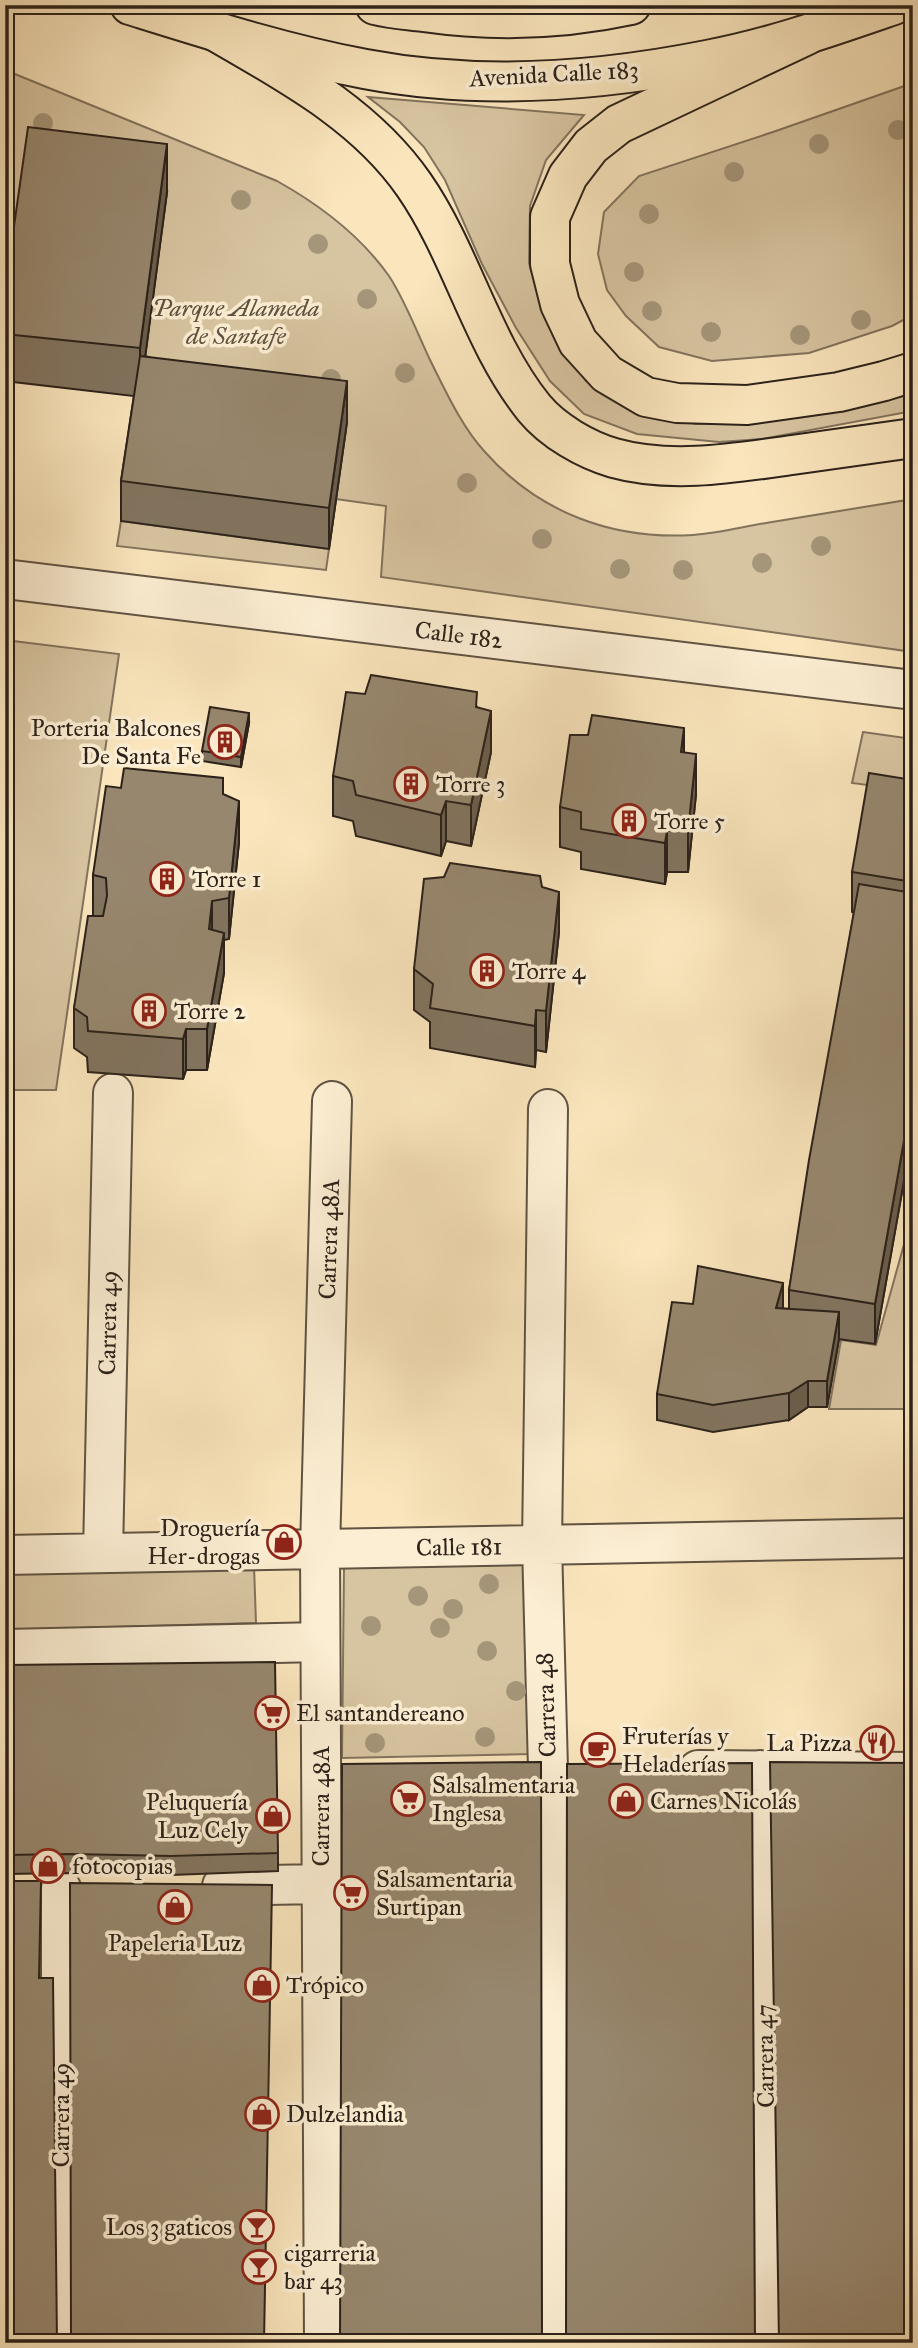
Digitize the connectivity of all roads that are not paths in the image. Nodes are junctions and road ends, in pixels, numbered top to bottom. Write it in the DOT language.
graph roads {
  1 [pos="130,5"];
  2 [pos="376,5"];
  3 [pos="631,5"];
  4 [pos="894,5"];
  5 [pos="215,31"];
  6 [pos="807,35"];
  7 [pos="913,372"];
  8 [pos="913,438"];
  9 [pos="5,579"];
  10 [pos="913,690"];
  11 [pos="113,1093"];
  12 [pos="332,1101"];
  13 [pos="548,1109"];
  14 [pos="913,1538"];
  15 [pos="542,1545"];
  16 [pos="320,1550"];
  17 [pos="103,1553"];
  18 [pos="5,1555"];
  19 [pos="320,1642"];
  20 [pos="5,1649"];
  21 [pos="548,1769"];
  22 [pos="588,1769"];
  23 [pos="667,1770"];
  24 [pos="760,1770"];
  25 [pos="508,1771"];
  26 [pos="913,1772"];
  27 [pos="361,1777"];
  28 [pos="321,1778"];
  29 [pos="321,1884"];
  30 [pos="188,1886"];
  31 [pos="99,1887"];
  32 [pos="61,2343"];
  33 [pos="324,2343"];
  34 [pos="555,2343"];
  35 [pos="769,2343"];
  1 -- 5 [label="main road, Avenida Calle 183"];
  2 -- 3 [label="main road"];
  4 -- 6 [label="main road, Avenida Calle 183"];
  5 -- 6 [label="main road, Avenida Calle 183"];
  5 -- 8 [label="main road"];
  6 -- 7 [label="main road"];
  9 -- 10 [label="street, Calle 182"];
  11 -- 17 [label="street, Carrera 49"];
  12 -- 16 [label="street, Carrera 48A"];
  13 -- 15 [label="street, Carrera 48"];
  14 -- 15 [label="street, Calle 181"];
  15 -- 16 [label="street, Calle 181"];
  15 -- 21 [label="street, Carrera 48"];
  16 -- 17 [label="street, Calle 181"];
  16 -- 19 [label="street, Carrera 48A"];
  17 -- 18 [label="street, Calle 181"];
  19 -- 20 [label="street"];
  19 -- 28 [label="street, Carrera 48A"];
  21 -- 22 [label="street"];
  21 -- 25 [label="street"];
  21 -- 34 [label="street, Carrera 48"];
  23 -- 24 [label="street"];
  24 -- 26 [label="street"];
  24 -- 35 [label="street, Carrera 47"];
  27 -- 28 [label="street"];
  28 -- 29 [label="street, Carrera 48A"];
  29 -- 30 [label="street"];
  29 -- 33 [label="street, Carrera 48A"];
  31 -- 32 [label="street, Carrera 49"];
}
